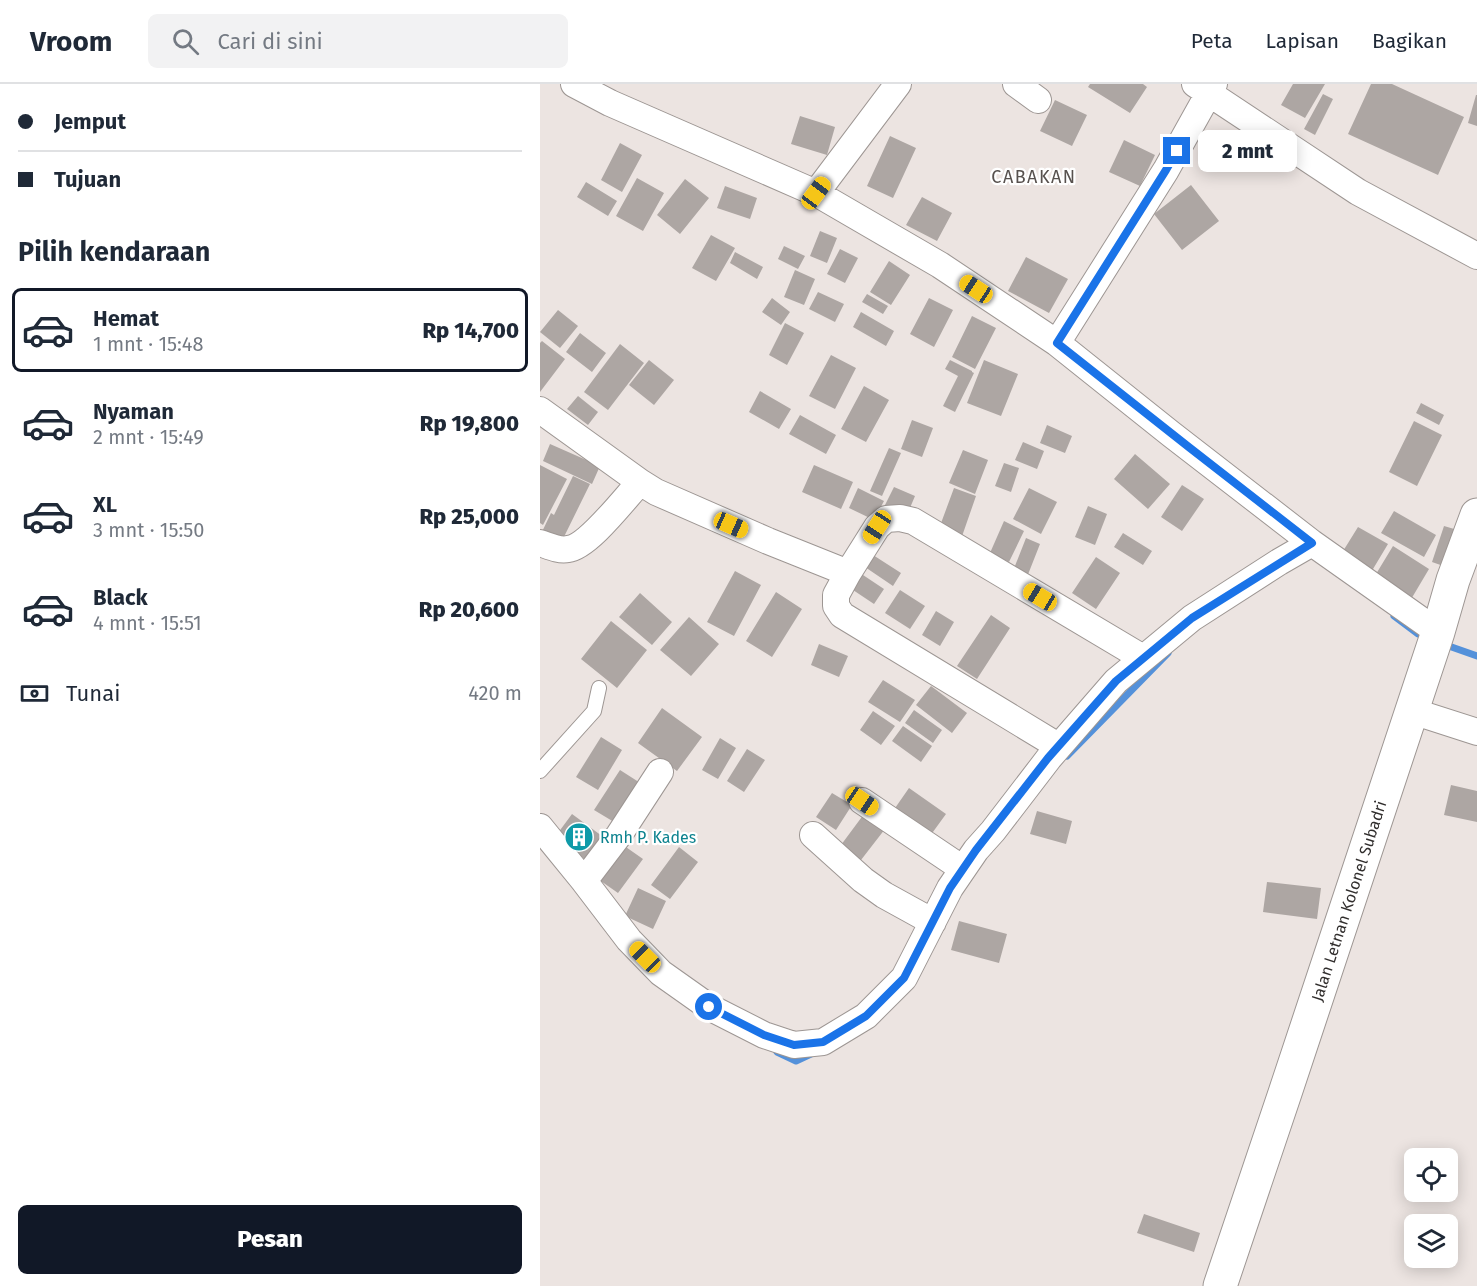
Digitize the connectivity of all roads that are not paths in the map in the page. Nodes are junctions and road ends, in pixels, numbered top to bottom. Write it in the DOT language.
graph roads {
  1 [pos="574,84"];
  2 [pos="898,84"];
  3 [pos="1016,84"];
  4 [pos="1206,87"];
  5 [pos="1038,100"];
  6 [pos="816,193"];
  7 [pos="1477,256"];
  8 [pos="1057,343"];
  9 [pos="540,410"];
  10 [pos="640,482"];
  11 [pos="1477,515"];
  12 [pos="540,543"];
  13 [pos="1312,543"];
  14 [pos="848,573"];
  15 [pos="1438,632"];
  16 [pos="1143,658"];
  17 [pos="599,688"];
  18 [pos="1412,711"];
  19 [pos="1477,732"];
  20 [pos="1058,747"];
  21 [pos="540,771"];
  22 [pos="660,772"];
  23 [pos="862,801"];
  24 [pos="540,827"];
  25 [pos="813,835"];
  26 [pos="963,869"];
  27 [pos="584,881"];
  28 [pos="933,922"];
  29 [pos="1220,1286"];
  1 -- 6 [label="street"];
  2 -- 6 [label="street"];
  3 -- 5 [label="street"];
  4 -- 7 [label="street"];
  4 -- 8 [label="street"];
  6 -- 8 [label="street"];
  8 -- 13 [label="street"];
  9 -- 10 [label="street"];
  10 -- 12 [label="street"];
  10 -- 14 [label="street"];
  11 -- 15 [label="main road, Jalan Letnan Kolonel Subadri"];
  13 -- 15 [label="street"];
  13 -- 16 [label="street"];
  14 -- 16 [label="street"];
  14 -- 20 [label="street"];
  15 -- 18 [label="main road, Jalan Letnan Kolonel Subadri"];
  16 -- 20 [label="street"];
  17 -- 21 [label="lane"];
  18 -- 19 [label="street"];
  18 -- 29 [label="main road, Jalan Letnan Kolonel Subadri"];
  20 -- 26 [label="street"];
  22 -- 27 [label="street"];
  23 -- 26 [label="street"];
  24 -- 27 [label="street"];
  25 -- 28 [label="street"];
  26 -- 28 [label="street"];
  27 -- 28 [label="street"];
}
